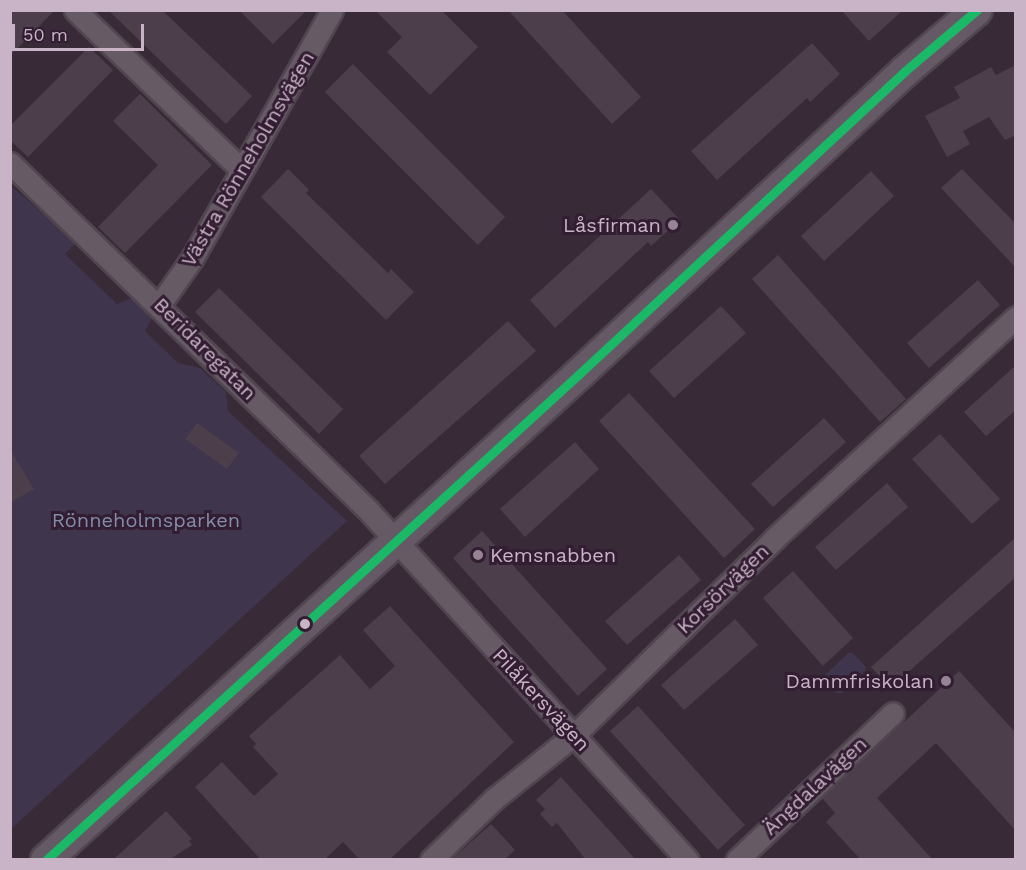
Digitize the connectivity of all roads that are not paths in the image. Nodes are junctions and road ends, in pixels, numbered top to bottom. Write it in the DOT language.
graph roads {
  1 [pos="75,10"];
  2 [pos="976,10"];
  3 [pos="329,12"];
  4 [pos="10,163"];
  5 [pos="242,170"];
  6 [pos="160,304"];
  7 [pos="1016,317"];
  8 [pos="395,539"];
  9 [pos="893,712"];
  10 [pos="574,735"];
  11 [pos="46,860"];
  12 [pos="431,860"];
  13 [pos="688,860"];
  14 [pos="737,860"];
  1 -- 5 [label="street"];
  2 -- 8 [label="street"];
  3 -- 5 [label="street, Västra Rönneholmsvägen"];
  4 -- 6 [label="street, Beridaregatan"];
  5 -- 6 [label="street, Västra Rönneholmsvägen"];
  6 -- 8 [label="street, Beridaregatan"];
  7 -- 10 [label="street, Korsörvägen"];
  8 -- 10 [label="street, Pilåkersvägen"];
  8 -- 11 [label="street"];
  9 -- 14 [label="street, Ängdalavägen"];
  10 -- 12 [label="street, Korsörvägen"];
  10 -- 13 [label="street, Pilåkersvägen"];
}
